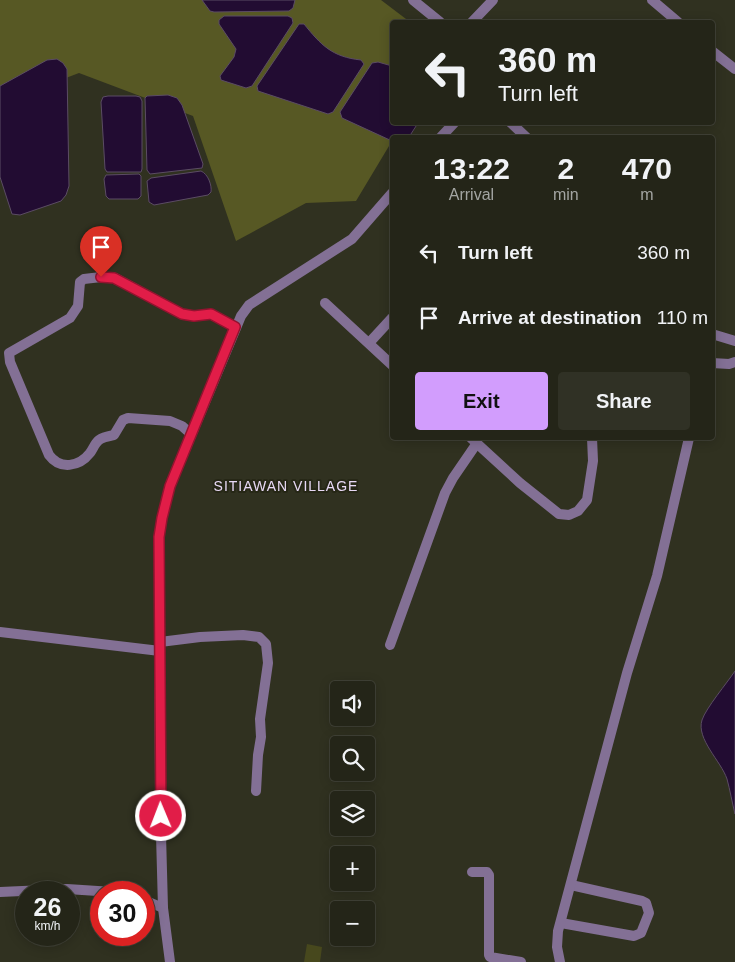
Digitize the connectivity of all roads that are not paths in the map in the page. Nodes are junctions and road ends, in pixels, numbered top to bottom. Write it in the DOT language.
graph roads {
  1 [pos="413,0"];
  2 [pos="493,0"];
  3 [pos="652,0"];
  4 [pos="438,20"];
  5 [pos="474,20"];
  6 [pos="676,20"];
  7 [pos="715,53"];
  8 [pos="735,69"];
  9 [pos="452,125"];
  10 [pos="513,125"];
  11 [pos="443,135"];
  12 [pos="524,135"];
  13 [pos="390,195"];
  14 [pos="326,303"];
  15 [pos="390,320"];
  16 [pos="235,327"];
  17 [pos="715,335"];
  18 [pos="735,341"];
  19 [pos="369,343"];
  20 [pos="735,362"];
  21 [pos="390,363"];
  22 [pos="715,363"];
  23 [pos="191,434"];
  24 [pos="474,440"];
  25 [pos="592,440"];
  26 [pos="689,440"];
  27 [pos="0,632"];
  28 [pos="390,645"];
  29 [pos="160,646"];
  30 [pos="256,790"];
  31 [pos="472,872"];
  32 [pos="571,885"];
  33 [pos="90,890"];
  34 [pos="0,892"];
  35 [pos="155,905"];
  36 [pos="163,908"];
  37 [pos="560,923"];
  38 [pos="170,962"];
  39 [pos="522,962"];
  40 [pos="560,962"];
  1 -- 4 [label="street"];
  2 -- 5 [label="street"];
  3 -- 6 [label="street"];
  7 -- 8 [label="street"];
  9 -- 11 [label="street"];
  10 -- 12 [label="street"];
  13 -- 16 [label="street"];
  14 -- 19 [label="street"];
  15 -- 19 [label="street"];
  16 -- 23 [label="street"];
  16 -- 23 [label="street"];
  17 -- 18 [label="street"];
  19 -- 21 [label="street"];
  20 -- 22 [label="street"];
  23 -- 29 [label="street"];
  24 -- 25 [label="street"];
  24 -- 28 [label="street"];
  26 -- 32 [label="street"];
  27 -- 29 [label="street"];
  29 -- 30 [label="street"];
  29 -- 36 [label="street"];
  31 -- 39 [label="street"];
  32 -- 37 [label="street"];
  32 -- 37 [label="street"];
  33 -- 34 [label="street"];
  35 -- 36 [label="street"];
  36 -- 38 [label="street"];
  37 -- 40 [label="street"];
}
